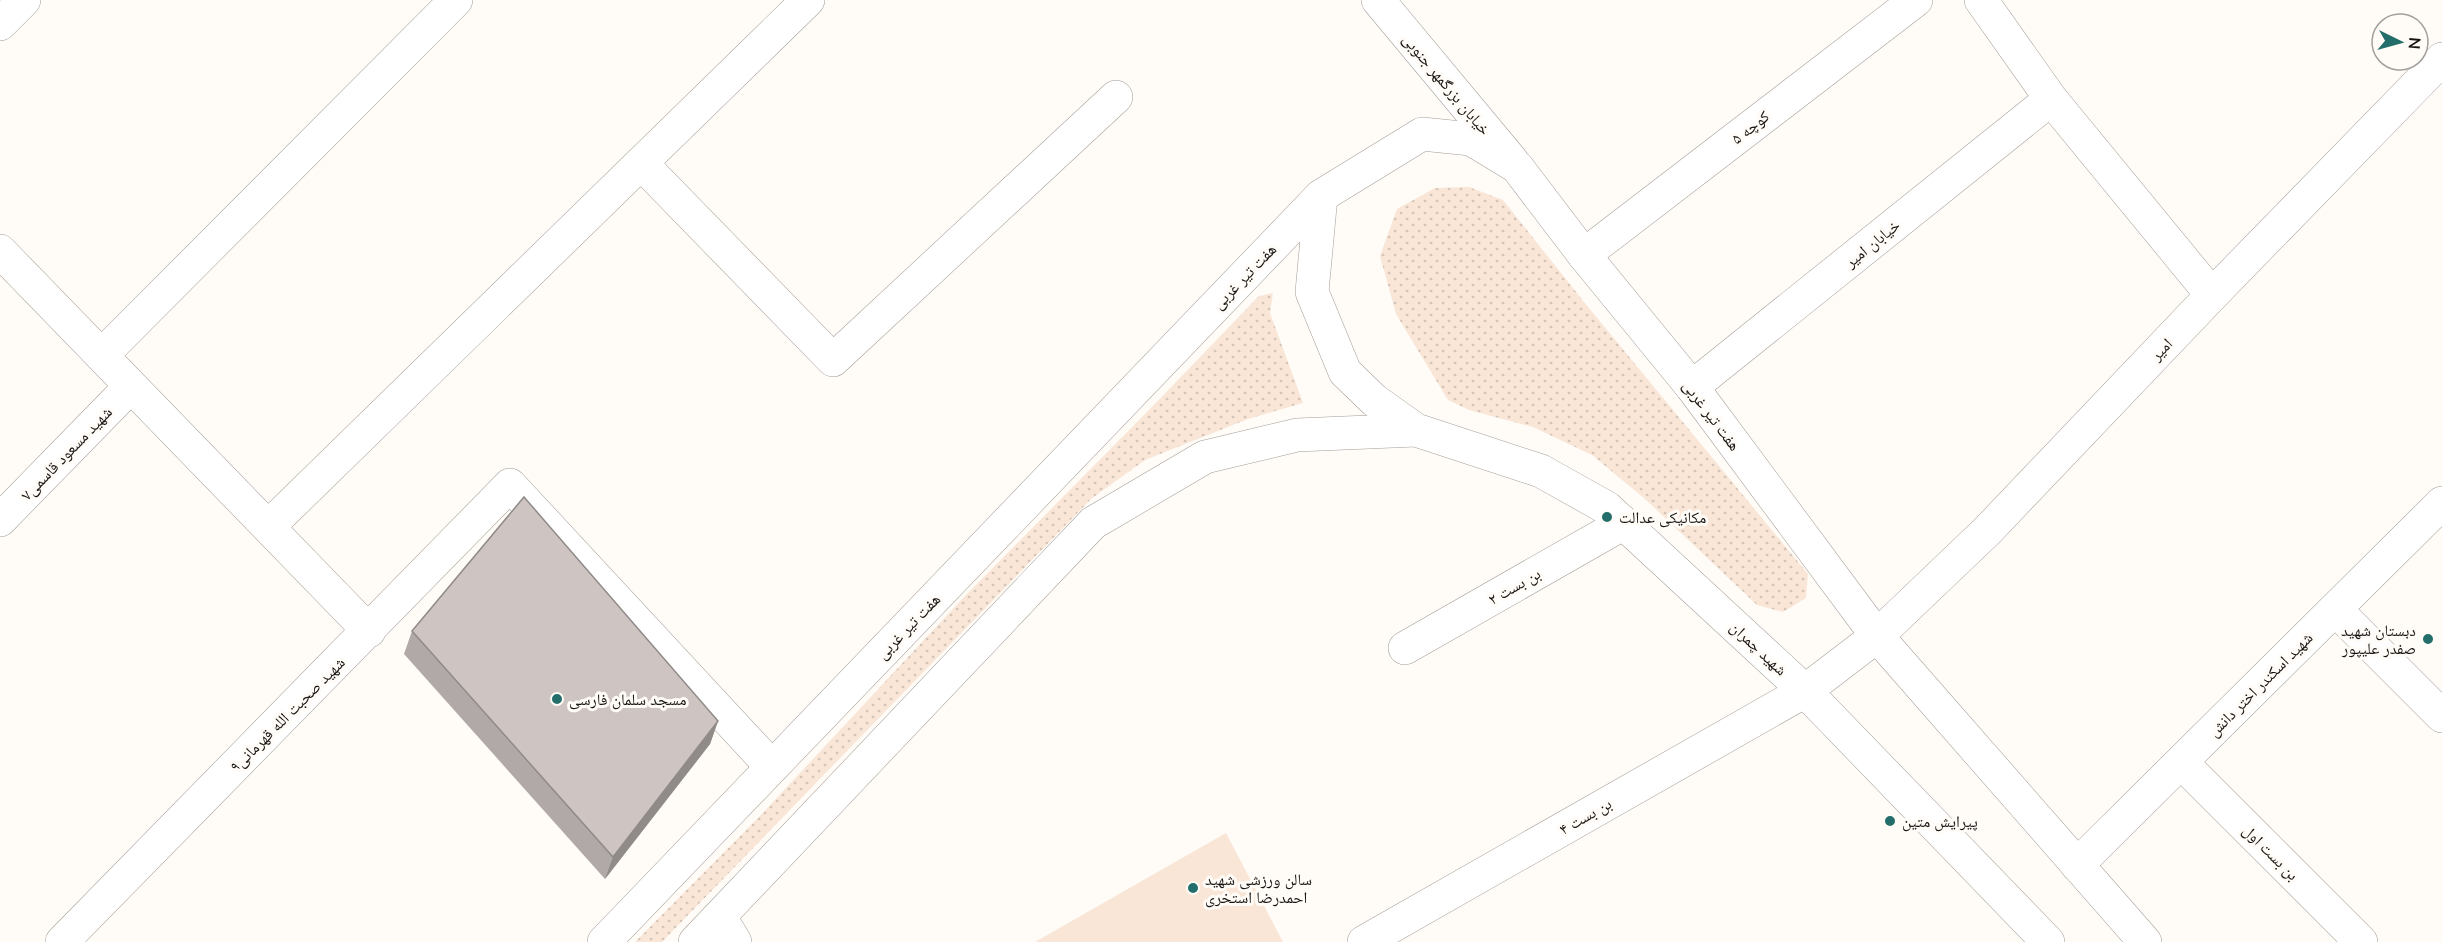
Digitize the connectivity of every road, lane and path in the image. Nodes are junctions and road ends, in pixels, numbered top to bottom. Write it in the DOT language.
graph roads {
  1 [pos="24,0"];
  2 [pos="808,0"];
  3 [pos="1378,0"];
  4 [pos="1916,0"];
  5 [pos="1981,0"];
  6 [pos="436,7"];
  7 [pos="0,24"];
  8 [pos="2442,59"];
  9 [pos="1116,97"];
  10 [pos="2051,99"];
  11 [pos="641,163"];
  12 [pos="1516,167"];
  13 [pos="1321,196"];
  14 [pos="0,250"];
  15 [pos="1584,255"];
  16 [pos="2212,295"];
  17 [pos="102,355"];
  18 [pos="131,386"];
  19 [pos="1692,387"];
  20 [pos="1416,430"];
  21 [pos="2442,503"];
  22 [pos="0,520"];
  23 [pos="1624,523"];
  24 [pos="268,528"];
  25 [pos="2335,609"];
  26 [pos="369,631"];
  27 [pos="1877,636"];
  28 [pos="1405,648"];
  29 [pos="1805,691"];
  30 [pos="2442,716"];
  31 [pos="2181,762"];
  32 [pos="772,767"];
  33 [pos="2078,865"];
  34 [pos="727,929"];
  35 [pos="63,942"];
  36 [pos="604,942"];
  37 [pos="695,942"];
  38 [pos="1364,942"];
  39 [pos="2048,942"];
  40 [pos="2145,942"];
  41 [pos="2361,942"];
  1 -- 7 [label="street"];
  2 -- 11 [label="street"];
  3 -- 12 [label="street, خیابان بزرگمهر جنوبی"];
  4 -- 15 [label="street, کوچه ۵"];
  5 -- 10 [label="street"];
  6 -- 17 [label="street"];
  8 -- 16 [label="street, امیر"];
  9 -- 11 [label="street"];
  10 -- 16 [label="street"];
  10 -- 19 [label="street, خیابان امیر"];
  11 -- 24 [label="street"];
  12 -- 13 [label="street, هفت تیر غربی"];
  12 -- 15 [label="street, هفت تیر غربی"];
  13 -- 20 [label="street"];
  13 -- 32 [label="street, هفت تیر غربی"];
  14 -- 17 [label="street"];
  15 -- 19 [label="street, هفت تیر غربی"];
  16 -- 27 [label="street, امیر"];
  17 -- 18 [label="street"];
  18 -- 22 [label="street, شهید مسعود قاسمی۷"];
  18 -- 24 [label="street"];
  19 -- 27 [label="street, هفت تیر غربی"];
  20 -- 23 [label="street, شهید چمران"];
  20 -- 34 [label="street"];
  21 -- 25 [label="street, شهید اسکندر اختر دانش"];
  23 -- 28 [label="street, بن بست ۲"];
  23 -- 29 [label="street, شهید چمران"];
  24 -- 26 [label="street"];
  25 -- 30 [label="street"];
  25 -- 31 [label="street, شهید اسکندر اختر دانش"];
  26 -- 32 [label="street, شهید صحبت الله قهرمانی۹"];
  26 -- 35 [label="street, شهید صحبت الله قهرمانی۹"];
  27 -- 29 [label="street, امیر"];
  27 -- 33 [label="street"];
  29 -- 38 [label="street, بن بست ۴"];
  29 -- 39 [label="street, شهید چمران"];
  31 -- 33 [label="street, شهید اسکندر اختر دانش"];
  31 -- 41 [label="street, بن بست اول"];
  32 -- 36 [label="street, هفت تیر غربی"];
  33 -- 40 [label="street"];
  34 -- 37 [label="street"];
}
